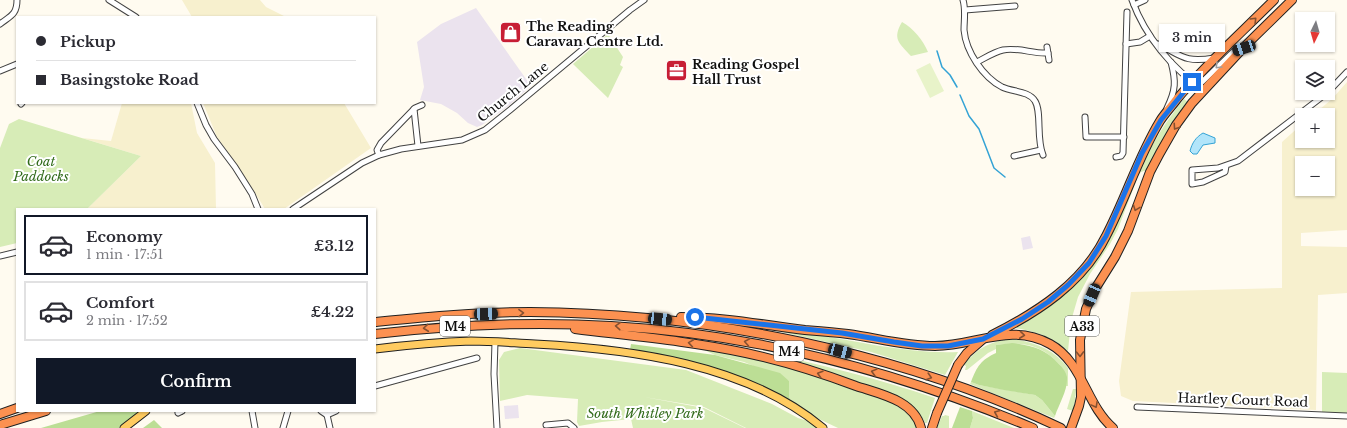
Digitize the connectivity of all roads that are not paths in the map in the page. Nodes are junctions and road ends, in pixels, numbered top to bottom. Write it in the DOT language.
graph roads {
  1 [pos="17,0"];
  2 [pos="110,0"];
  3 [pos="644,0"];
  4 [pos="962,0"];
  5 [pos="1005,0"];
  6 [pos="1145,0"];
  7 [pos="1274,0"];
  8 [pos="1292,0"];
  9 [pos="1133,2"];
  10 [pos="1006,6"];
  11 [pos="1015,6"];
  12 [pos="965,10"];
  13 [pos="1127,12"];
  14 [pos="134,16"];
  15 [pos="0,24"];
  16 [pos="1150,36"];
  17 [pos="1156,42"];
  18 [pos="1126,44"];
  19 [pos="1048,46"];
  20 [pos="1244,48"];
  21 [pos="1048,53"];
  22 [pos="1215,58"];
  23 [pos="1049,60"];
  24 [pos="977,62"];
  25 [pos="1171,62"];
  26 [pos="16,64"];
  27 [pos="0,71"];
  28 [pos="1347,72"];
  29 [pos="1192,82"];
  30 [pos="1335,84"];
  31 [pos="1204,90"];
  32 [pos="1317,100"];
  33 [pos="197,104"];
  34 [pos="422,105"];
  35 [pos="414,109"];
  36 [pos="1085,117"];
  37 [pos="1161,120"];
  38 [pos="1124,137"];
  39 [pos="418,146"];
  40 [pos="379,155"];
  41 [pos="1014,156"];
  42 [pos="1116,157"];
  43 [pos="1226,166"];
  44 [pos="258,208"];
  45 [pos="294,208"];
  46 [pos="16,252"];
  47 [pos="0,256"];
  48 [pos="645,317"];
  49 [pos="376,322"];
  50 [pos="535,324"];
  51 [pos="376,334"];
  52 [pos="983,339"];
  53 [pos="495,342"];
  54 [pos="376,349"];
  55 [pos="478,358"];
  56 [pos="1080,379"];
  57 [pos="376,386"];
  58 [pos="1138,407"];
  59 [pos="16,408"];
  60 [pos="43,412"];
  61 [pos="145,412"];
  62 [pos="252,412"];
  63 [pos="288,412"];
  64 [pos="322,412"];
  65 [pos="334,412"];
  66 [pos="0,414"];
  67 [pos="327,415"];
  68 [pos="1347,416"];
  69 [pos="814,420"];
  70 [pos="546,425"];
  71 [pos="0,426"];
  72 [pos="124,428"];
  73 [pos="255,428"];
  74 [pos="282,428"];
  75 [pos="330,428"];
  76 [pos="497,428"];
  77 [pos="574,428"];
  78 [pos="823,428"];
  79 [pos="830,428"];
  80 [pos="921,428"];
  81 [pos="932,428"];
  82 [pos="1033,428"];
  83 [pos="1061,428"];
  84 [pos="1071,428"];
  85 [pos="1113,428"];
  1 -- 15 [label="street"];
  2 -- 14 [label="street"];
  3 -- 39 [label="street, Church Lane"];
  4 -- 12 [label="street"];
  5 -- 10 [label="street"];
  6 -- 9 [label="street"];
  22 -- 7 [label="highway, one-way"];
  8 -- 20 [label="highway, A33"];
  9 -- 16 [label="street"];
  10 -- 11 [label="street"];
  10 -- 12 [label="street"];
  12 -- 24 [label="street"];
  13 -- 18 [label="street"];
  16 -- 17 [label="street"];
  16 -- 18 [label="street"];
  17 -- 22 [label="street"];
  17 -- 25 [label="street"];
  18 -- 38 [label="street"];
  19 -- 21 [label="street"];
  20 -- 29 [label="street, one-way"];
  20 -- 31 [label="highway, A33"];
  21 -- 23 [label="street"];
  21 -- 24 [label="street"];
  22 -- 29 [label="highway"];
  24 -- 41 [label="street"];
  25 -- 29 [label="street"];
  25 -- 37 [label="street"];
  26 -- 27 [label="street"];
  28 -- 30 [label="street"];
  29 -- 31 [label="street"];
  29 -- 37 [label="highway"];
  31 -- 56 [label="highway, A33, one-way"];
  32 -- 43 [label="street"];
  33 -- 44 [label="street"];
  34 -- 35 [label="street"];
  35 -- 39 [label="street"];
  35 -- 40 [label="street"];
  36 -- 38 [label="street"];
  37 -- 52 [label="highway"];
  38 -- 42 [label="street"];
  39 -- 40 [label="street, Church Lane"];
  40 -- 45 [label="street, Church Lane"];
  43 -- 43 [label="street"];
  46 -- 47 [label="street"];
  49 -- 48 [label="highway, M4, one-way"];
  48 -- 52 [label="highway, M4"];
  48 -- 83 [label="highway, M4, one-way"];
  50 -- 51 [label="highway, M4, one-way"];
  80 -- 50 [label="highway, M4, one-way"];
  82 -- 50 [label="highway, M4, one-way"];
  52 -- 56 [label="highway, one-way"];
  52 -- 81 [label="highway, bridge"];
  53 -- 54 [label="main road"];
  53 -- 69 [label="main road"];
  53 -- 76 [label="street"];
  55 -- 57 [label="street"];
  56 -- 84 [label="highway"];
  56 -- 85 [label="highway, one-way"];
  58 -- 68 [label="street, Hartley Court Road"];
  59 -- 66 [label="highway"];
  60 -- 71 [label="highway"];
  61 -- 72 [label="main road"];
  62 -- 73 [label="street"];
  63 -- 74 [label="street"];
  64 -- 67 [label="street"];
  65 -- 67 [label="street"];
  67 -- 75 [label="street"];
  69 -- 78 [label="main road"];
  69 -- 79 [label="main road"];
  70 -- 77 [label="street"];
}
